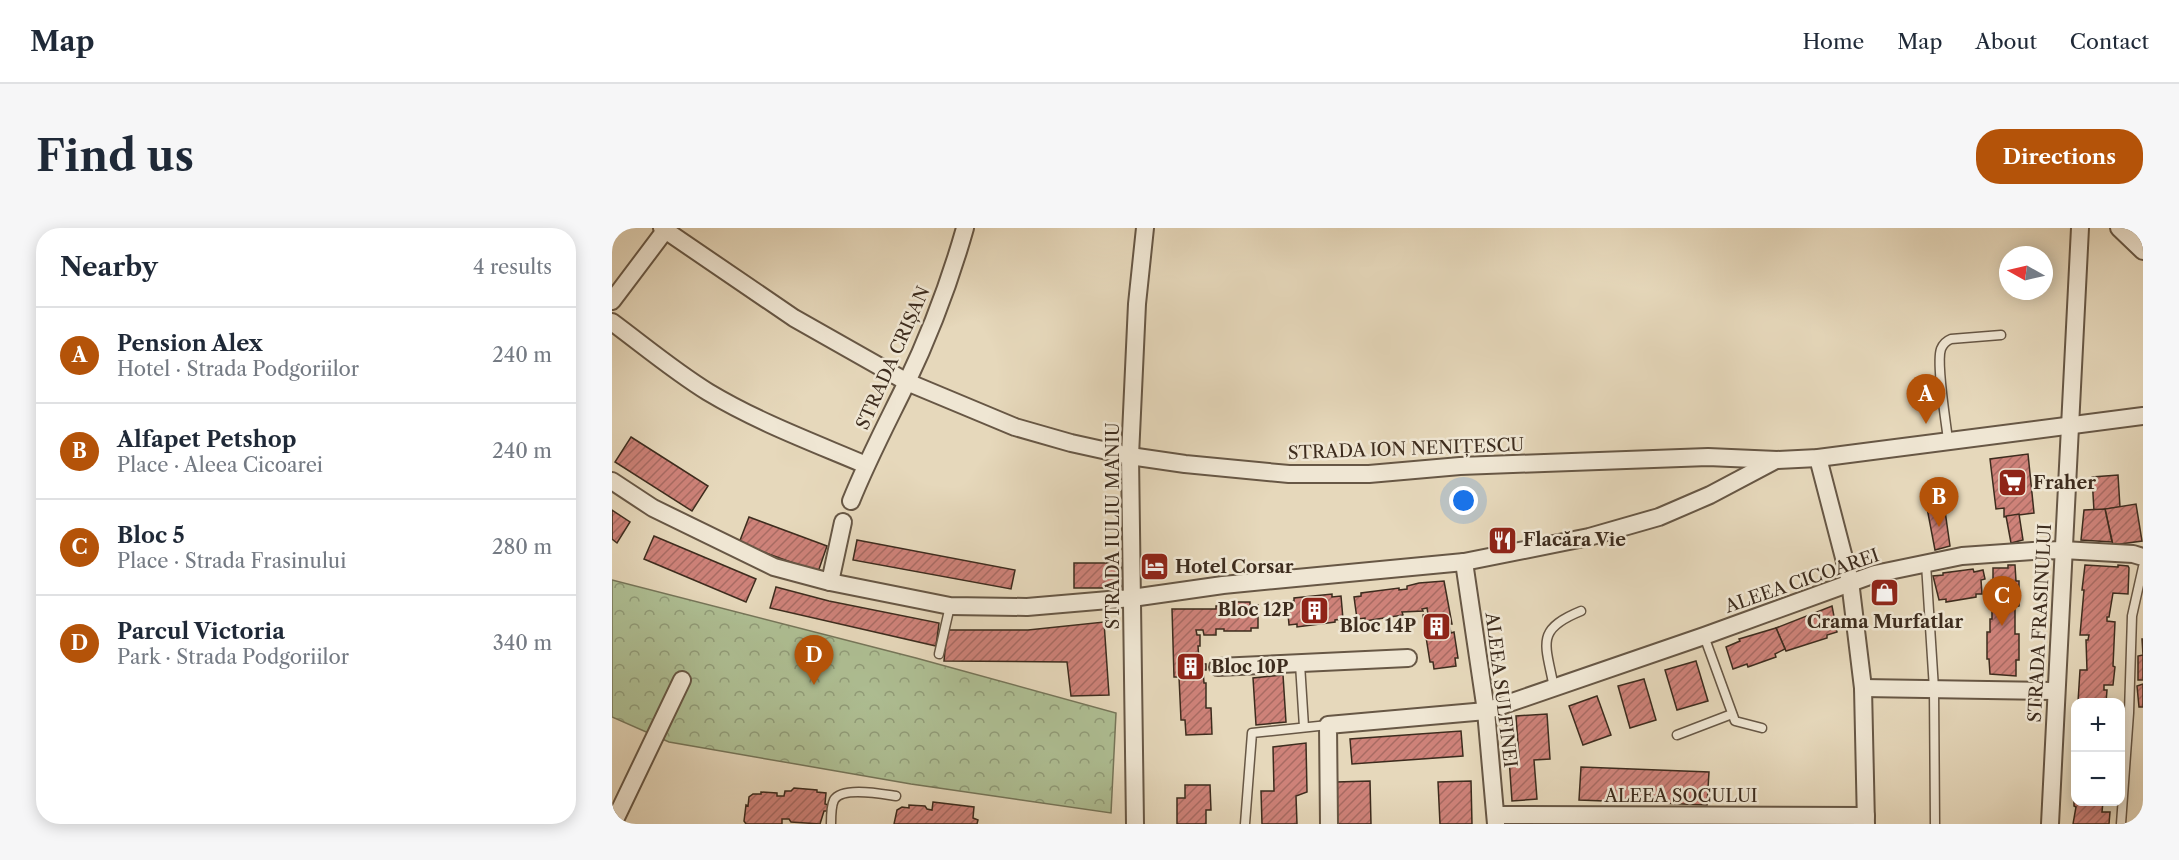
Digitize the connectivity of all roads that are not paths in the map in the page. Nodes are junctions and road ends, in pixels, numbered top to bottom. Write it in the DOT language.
graph roads {
  1 [pos="965,228"];
  2 [pos="1144,228"];
  3 [pos="2080,228"];
  4 [pos="2119,228"];
  5 [pos="665,229"];
  6 [pos="2143,251"];
  7 [pos="612,301"];
  8 [pos="612,322"];
  9 [pos="2001,335"];
  10 [pos="907,382"];
  11 [pos="2143,416"];
  12 [pos="2070,424"];
  13 [pos="1948,440"];
  14 [pos="1130,456"];
  15 [pos="1818,458"];
  16 [pos="1777,460"];
  17 [pos="866,465"];
  18 [pos="612,481"];
  19 [pos="851,501"];
  20 [pos="843,522"];
  21 [pos="2063,550"];
  22 [pos="2143,557"];
  23 [pos="1464,562"];
  24 [pos="1926,564"];
  25 [pos="2143,567"];
  26 [pos="1850,581"];
  27 [pos="830,582"];
  28 [pos="1132,598"];
  29 [pos="950,606"];
  30 [pos="1581,611"];
  31 [pos="1704,636"];
  32 [pos="939,654"];
  33 [pos="1408,658"];
  34 [pos="1300,664"];
  35 [pos="1218,667"];
  36 [pos="682,680"];
  37 [pos="1554,688"];
  38 [pos="1863,688"];
  39 [pos="1934,689"];
  40 [pos="2056,691"];
  41 [pos="1486,711"];
  42 [pos="1732,714"];
  43 [pos="1328,725"];
  44 [pos="1304,727"];
  45 [pos="1761,728"];
  46 [pos="1677,735"];
  47 [pos="896,796"];
  48 [pos="1496,820"];
  49 [pos="1561,820"];
  50 [pos="1866,820"];
  51 [pos="613,824"];
  52 [pos="831,824"];
  53 [pos="1135,824"];
  54 [pos="1245,824"];
  55 [pos="1329,824"];
  56 [pos="1935,824"];
  57 [pos="2050,824"];
  58 [pos="2121,824"];
  1 -- 10 [label="street, STRADA CRIȘAN"];
  2 -- 14 [label="street, STRADA IULIU MANIU"];
  3 -- 12 [label="street, STRADA FRASINULUI"];
  4 -- 6 [label="street"];
  5 -- 7 [label="street"];
  5 -- 10 [label="street, STRADA ION NENIȚESCU"];
  8 -- 17 [label="street"];
  9 -- 13 [label="lane"];
  10 -- 14 [label="street, STRADA ION NENIȚESCU"];
  10 -- 17 [label="street, STRADA CRIȘAN"];
  11 -- 12 [label="street, STRADA ION NENIȚESCU"];
  12 -- 13 [label="street, STRADA ION NENIȚESCU"];
  12 -- 21 [label="street, STRADA FRASINULUI"];
  13 -- 15 [label="street, STRADA ION NENIȚESCU"];
  14 -- 16 [label="street, STRADA ION NENIȚESCU"];
  14 -- 28 [label="street, STRADA IULIU MANIU"];
  15 -- 16 [label="street, STRADA ION NENIȚESCU"];
  15 -- 26 [label="street"];
  16 -- 23 [label="street"];
  17 -- 19 [label="street, STRADA CRIȘAN"];
  18 -- 27 [label="street"];
  20 -- 27 [label="street"];
  21 -- 22 [label="street, ALEEA CICOAREI"];
  21 -- 24 [label="street, ALEEA CICOAREI"];
  21 -- 40 [label="street, STRADA FRASINULUI"];
  23 -- 28 [label="street"];
  23 -- 41 [label="street, ALEEA SULFINEI"];
  24 -- 26 [label="street, ALEEA CICOAREI"];
  24 -- 39 [label="lane"];
  25 -- 58 [label="lane"];
  26 -- 31 [label="street, ALEEA CICOAREI"];
  26 -- 38 [label="street"];
  27 -- 29 [label="street"];
  28 -- 29 [label="street"];
  28 -- 53 [label="street, STRADA IULIU MANIU"];
  29 -- 32 [label="lane"];
  30 -- 37 [label="lane"];
  31 -- 37 [label="street, ALEEA CICOAREI"];
  31 -- 42 [label="lane"];
  33 -- 34 [label="street"];
  34 -- 35 [label="street"];
  34 -- 44 [label="lane"];
  36 -- 51 [label="street"];
  37 -- 41 [label="street, ALEEA CICOAREI"];
  38 -- 39 [label="street"];
  38 -- 50 [label="street"];
  39 -- 40 [label="street"];
  39 -- 56 [label="lane"];
  40 -- 57 [label="street, STRADA FRASINULUI"];
  41 -- 43 [label="street, ALEEA CICOAREI"];
  41 -- 48 [label="street, ALEEA SULFINEI"];
  42 -- 45 [label="lane"];
  42 -- 46 [label="lane"];
  43 -- 44 [label="lane"];
  43 -- 55 [label="street"];
  44 -- 54 [label="lane"];
  47 -- 52 [label="lane"];
  48 -- 49 [label="street, ALEEA SOCULUI"];
  49 -- 50 [label="street, ALEEA SOCULUI"];
}
